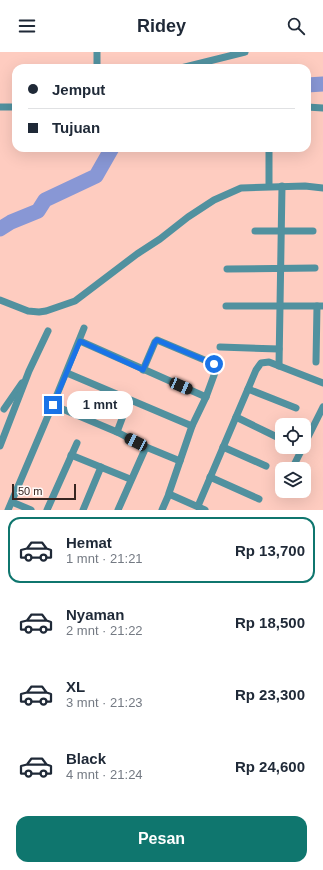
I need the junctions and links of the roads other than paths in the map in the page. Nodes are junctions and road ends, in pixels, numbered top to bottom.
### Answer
1 (97, 52) edge
2 (245, 52) edge
3 (97, 64) edge
4 (197, 64) edge
5 (0, 107) edge
6 (12, 107) edge
7 (311, 107) edge
8 (323, 108) edge
9 (269, 152) edge
10 (268, 186) junction
11 (282, 186) junction
12 (323, 188) edge
13 (255, 231) dead end
14 (280, 231) junction
15 (313, 231) dead end
16 (280, 268) junction
17 (315, 268) dead end
18 (227, 269) dead end
19 (0, 300) edge
20 (226, 306) dead end
21 (280, 306) junction
22 (320, 306) edge
23 (84, 328) dead end
24 (48, 331) dead end
25 (80, 341) junction
26 (220, 347) dead end
27 (279, 349) junction
28 (316, 362) dead end
29 (279, 366) junction
30 (143, 370) junction
31 (29, 371) junction
32 (67, 373) junction
33 (323, 383) edge
34 (248, 389) junction
35 (206, 396) junction
36 (129, 400) junction
37 (53, 405) junction
38 (323, 407) edge
39 (2, 408) edge
40 (296, 408) dead end
41 (13, 414) junction
42 (236, 417) junction
43 (192, 426) junction
44 (311, 430) edge
45 (117, 432) junction
46 (275, 436) edge
47 (77, 443) dead end
48 (0, 446) edge
49 (146, 447) junction
50 (223, 447) junction
51 (71, 455) junction
52 (180, 461) junction
53 (266, 466) dead end
54 (101, 467) junction
55 (210, 477) junction
56 (130, 479) junction
57 (168, 494) junction
58 (259, 499) dead end
59 (12, 502) junction
60 (198, 506) junction
61 (8, 510) edge
62 (31, 510) edge
63 (47, 510) edge
64 (83, 510) edge
65 (118, 510) edge
66 (162, 510) edge
67 (205, 510) edge

1 - 3 street
2 - 4 street
5 - 6 street
7 - 8 street
9 - 10 street
10 - 11 street
10 - 19 street
11 - 12 street
11 - 14 street
13 - 14 street
14 - 15 street
14 - 16 street
16 - 17 street
16 - 18 street
16 - 21 street
20 - 21 street
21 - 22 street
21 - 27 street
22 - 28 street
23 - 25 street
24 - 31 street
25 - 30 street
25 - 32 street
26 - 27 street
27 - 29 street
29 - 33 street
29 - 34 street
30 - 35 street
30 - 35 street
31 - 39 street
31 - 41 street
32 - 36 street
32 - 37 street
34 - 40 street
34 - 42 street
35 - 43 street
36 - 43 street
36 - 45 street
37 - 45 street
37 - 59 street
38 - 44 street
39 - 41 street
41 - 48 street
42 - 46 street
42 - 50 street
43 - 52 street
45 - 49 street
47 - 51 street
49 - 52 street
49 - 56 street
50 - 53 street
50 - 55 street
51 - 54 street
51 - 63 street
52 - 57 street
54 - 56 street
54 - 64 street
55 - 58 street
55 - 60 street
56 - 65 street
57 - 60 street
57 - 66 street
59 - 61 street
59 - 62 street
60 - 67 street

